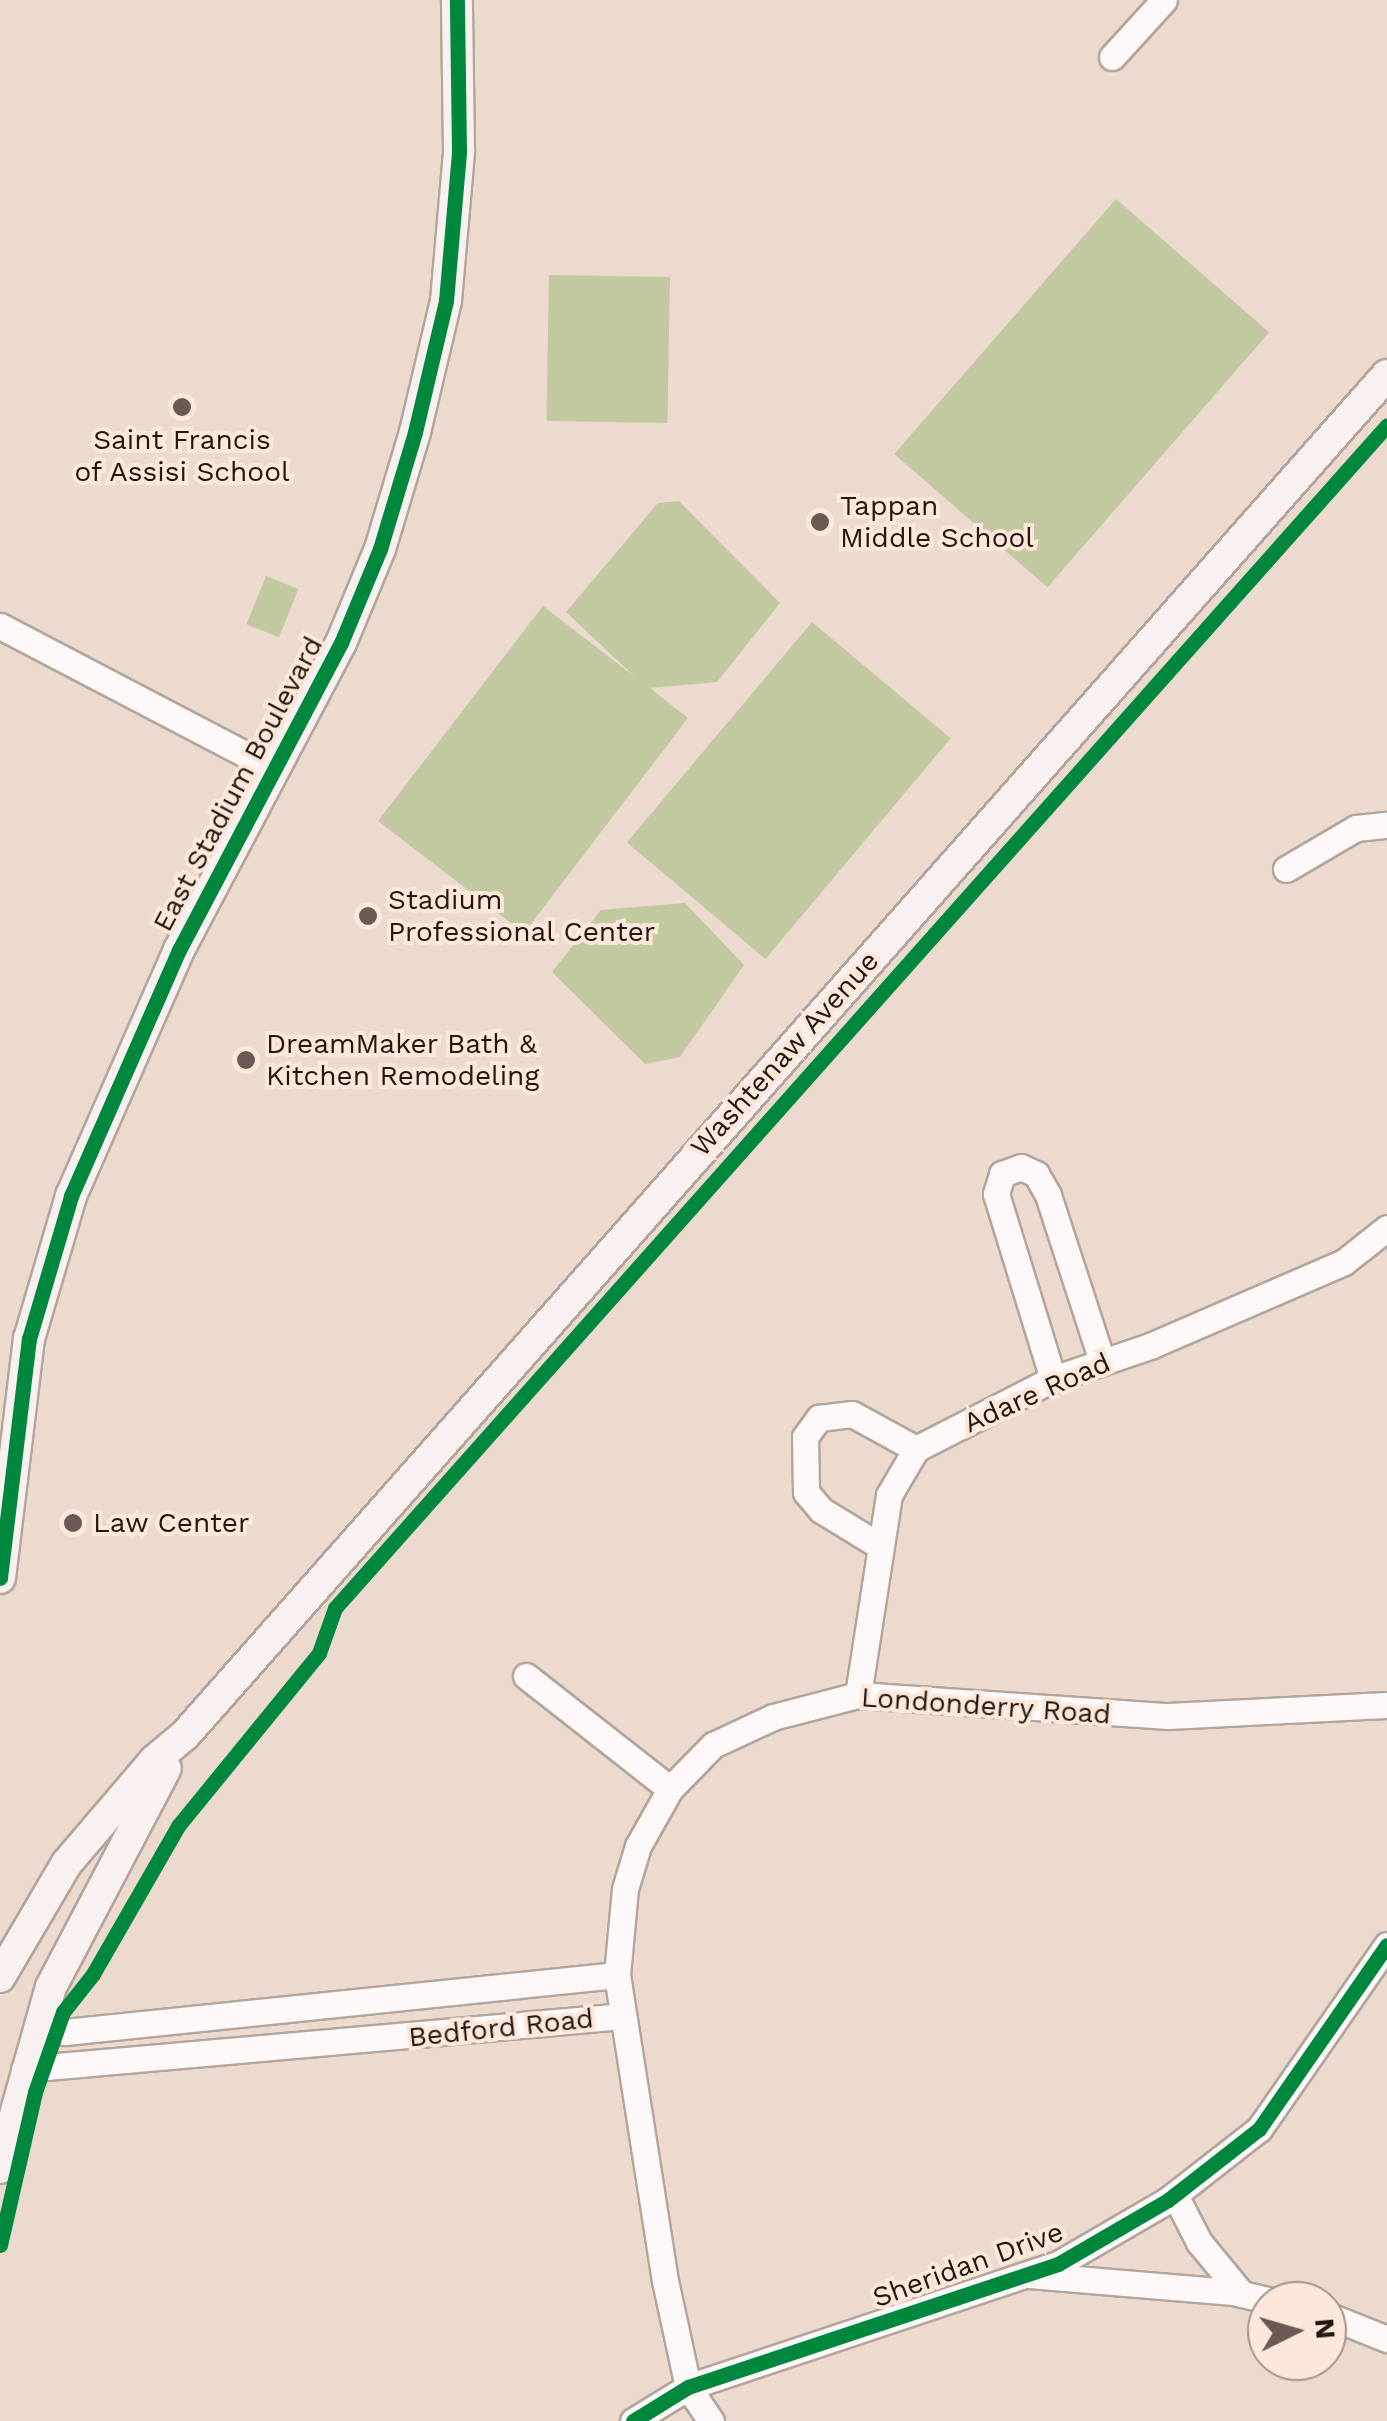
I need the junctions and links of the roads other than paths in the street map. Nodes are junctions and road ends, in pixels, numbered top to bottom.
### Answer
1 (456, 0) edge
2 (1164, 0) edge
3 (1112, 57) dead end
4 (1387, 375) edge
5 (0, 626) edge
6 (272, 768) junction
7 (1387, 825) edge
8 (1286, 870) dead end
9 (1387, 1228) edge
10 (1102, 1361) junction
11 (1053, 1379) junction
12 (916, 1448) junction
13 (880, 1546) junction
14 (0, 1578) edge
15 (526, 1676) dead end
16 (858, 1695) junction
17 (1387, 1706) edge
18 (185, 1735) junction
19 (670, 1789) junction
20 (1387, 1946) edge
21 (618, 1975) junction
22 (0, 1977) edge
23 (265, 2012) junction
24 (622, 2016) junction
25 (38, 2024) junction
26 (269, 2051) junction
27 (24, 2069) junction
28 (0, 2168) edge
29 (1176, 2195) junction
30 (1026, 2275) junction
31 (1241, 2294) junction
32 (1247, 2295) edge
33 (1347, 2322) edge
34 (1387, 2339) edge
35 (688, 2387) junction
36 (633, 2421) edge
37 (711, 2421) edge

1 - 6 main road, East Stadium Boulevard
2 - 3 street
4 - 18 main road, Washtenaw Avenue
5 - 6 street
6 - 14 main road, East Stadium Boulevard
7 - 8 street
9 - 10 street, Adare Road
10 - 11 street, Adare Road
10 - 11 street
11 - 12 street, Adare Road
12 - 13 street
12 - 13 street
13 - 16 street
15 - 19 street
16 - 17 street, Londonderry Road
16 - 19 street, Londonderry Road
18 - 22 main road, Washtenaw Avenue
18 - 25 main road, Washtenaw Avenue
19 - 21 street, Londonderry Road
20 - 29 street, Sheridan Drive
21 - 23 street, Bedford Road
21 - 24 street, Londonderry Road
23 - 25 street, Bedford Road
23 - 26 street
24 - 26 street, Bedford Road
24 - 35 street, Bedford Road
25 - 27 main road, Washtenaw Avenue
26 - 27 street, Bedford Road
27 - 28 main road, Washtenaw Avenue
29 - 30 street, Sheridan Drive
29 - 31 street
30 - 31 street
30 - 35 street, Sheridan Drive
31 - 32 street
33 - 34 street
35 - 36 street, Sheridan Drive
35 - 37 street, Bedford Road

